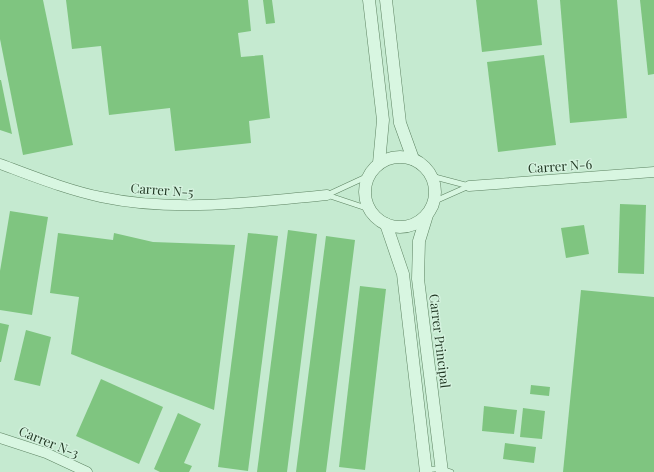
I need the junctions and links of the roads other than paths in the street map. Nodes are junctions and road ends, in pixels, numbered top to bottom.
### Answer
1 (369, 0) edge
2 (386, 0) edge
3 (413, 159) junction
4 (379, 163) junction
5 (0, 164) edge
6 (654, 172) edge
7 (368, 176) junction
8 (431, 176) junction
9 (468, 186) junction
10 (327, 195) junction
11 (433, 202) junction
12 (369, 210) junction
13 (427, 214) junction
14 (386, 224) junction
15 (0, 438) edge
16 (445, 471) edge
17 (87, 472) edge
18 (424, 472) edge

1 - 4 street
2 - 3 street
3 - 4 street
3 - 8 street
4 - 7 street
5 - 10 street, Carrer N-5
6 - 9 street, Carrer N-6
7 - 10 lane
7 - 12 street
8 - 9 lane
8 - 11 street
9 - 11 lane
10 - 12 lane
11 - 13 street
12 - 14 street
13 - 14 street
13 - 16 street, Carrer Principal
14 - 18 street
15 - 17 street, Carrer N-3
16 - 18 lane

